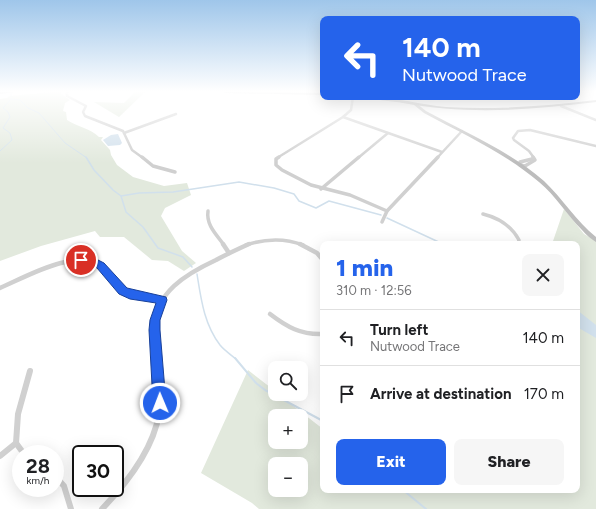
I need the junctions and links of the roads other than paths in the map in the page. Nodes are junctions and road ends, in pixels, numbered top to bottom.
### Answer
1 (85, 116) edge
2 (171, 116) edge
3 (433, 116) edge
4 (343, 117) joint
5 (462, 131) junction
6 (124, 133) junction
7 (388, 133) junction
8 (596, 146) edge
9 (442, 152) junction
10 (532, 160) junction
11 (520, 165) junction
12 (175, 172) dead end
13 (321, 189) junction
14 (208, 210) dead end
15 (387, 212) junction
16 (483, 214) dead end
17 (382, 222) dead end
18 (596, 240) edge
19 (519, 241) edge
20 (229, 253) junction
21 (320, 256) edge
22 (0, 288) edge
23 (162, 300) junction
24 (270, 314) dead end
25 (320, 334) edge
26 (30, 371) dead end
27 (16, 443) joint
28 (0, 456) edge
29 (64, 486) edge
30 (71, 509) edge
31 (102, 509) edge

1 - 6 street
2 - 6 street
3 - 5 street
4 - 7 street
4 - 13 street
5 - 9 street
5 - 11 street
6 - 12 street
7 - 9 street
7 - 13 street
8 - 10 street
9 - 15 street
10 - 11 street
10 - 11 street
11 - 18 street
13 - 15 street
14 - 20 street
15 - 17 street
16 - 19 street
20 - 21 street
20 - 23 street
22 - 23 street
23 - 31 street
24 - 25 street
26 - 27 street
27 - 28 street
29 - 30 street

